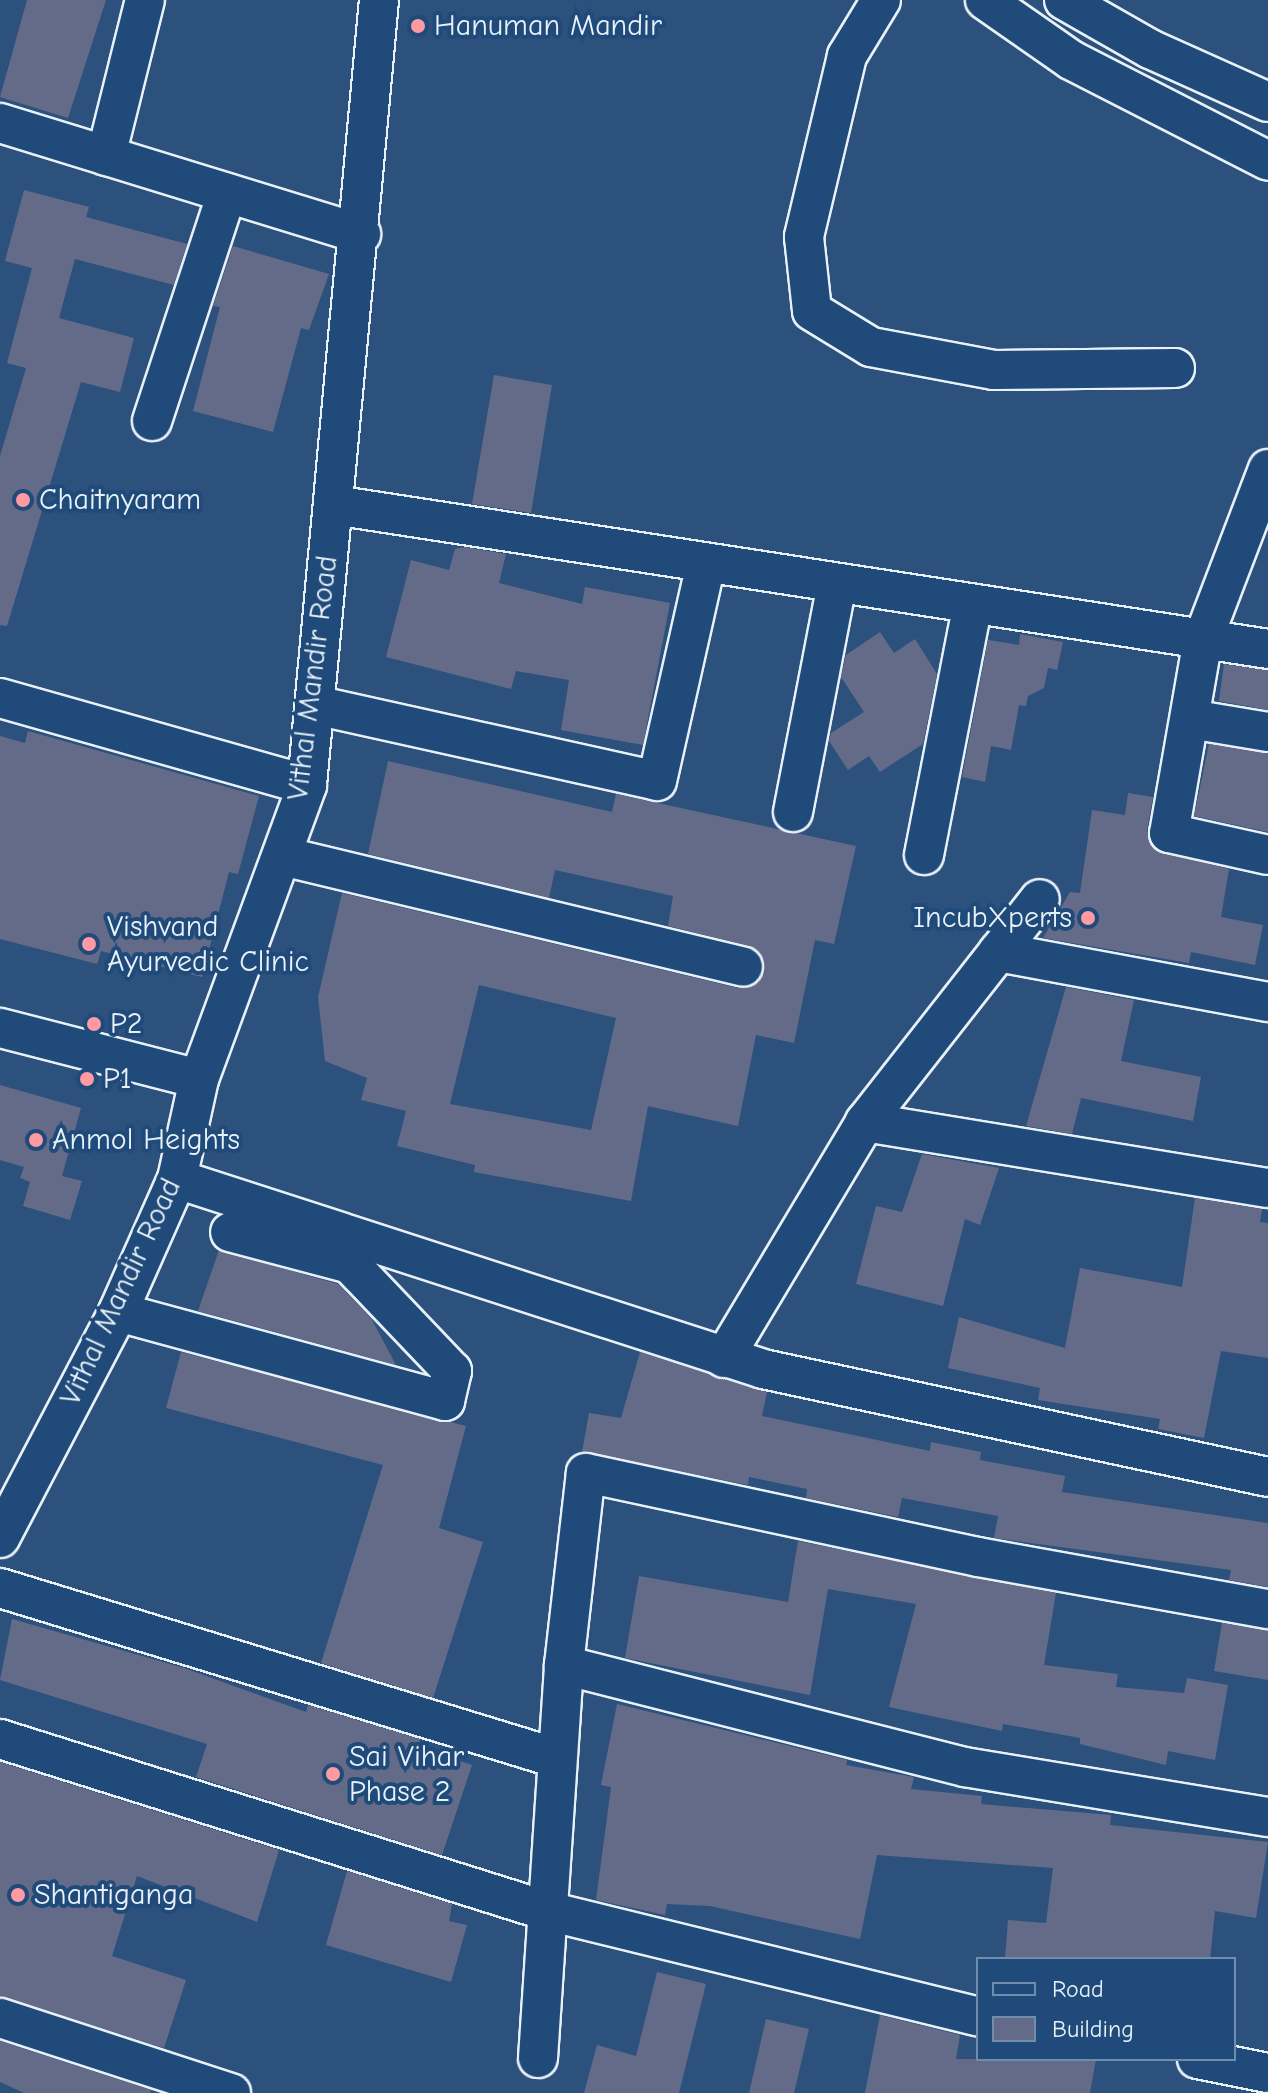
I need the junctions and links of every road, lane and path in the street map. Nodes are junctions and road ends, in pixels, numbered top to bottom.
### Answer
1 (145, 0) edge
2 (379, 0) edge
3 (881, 0) edge
4 (985, 0) edge
5 (1064, 0) edge
6 (1268, 102) edge
7 (0, 123) edge
8 (106, 156) junction
9 (1268, 161) edge
10 (227, 193) junction
11 (361, 234) junction
12 (1175, 368) dead end
13 (152, 421) dead end
14 (1268, 469) edge
15 (334, 505) junction
16 (706, 563) junction
17 (837, 583) junction
18 (973, 604) junction
19 (1203, 639) junction
20 (1268, 649) edge
21 (0, 698) edge
22 (315, 705) junction
23 (1190, 719) junction
24 (1268, 732) edge
25 (307, 785) junction
26 (793, 812) dead end
27 (924, 855) dead end
28 (1268, 855) edge
29 (282, 856) junction
30 (1040, 899) dead end
31 (998, 952) junction
32 (743, 967) dead end
33 (1268, 1002) edge
34 (0, 1028) edge
35 (199, 1079) junction
36 (865, 1122) junction
37 (177, 1179) junction
38 (1268, 1188) edge
39 (230, 1232) dead end
40 (118, 1312) junction
41 (724, 1358) junction
42 (1268, 1477) edge
43 (9, 1500) edge
44 (0, 1538) edge
45 (0, 1588) edge
46 (1268, 1609) edge
47 (564, 1665) junction
48 (0, 1739) edge
49 (556, 1758) junction
50 (1268, 1817) edge
51 (544, 1910) junction
52 (976, 2017) edge
53 (0, 2018) edge
54 (538, 2058) dead end
55 (1207, 2061) edge
56 (1268, 2073) edge
57 (231, 2093) edge

1 - 8 street
2 - 11 street, Vithal Mandir Road
3 - 12 street
4 - 9 street
5 - 6 street
7 - 8 street
8 - 10 street
10 - 11 street
10 - 13 street
11 - 15 street, Vithal Mandir Road
14 - 19 street
15 - 16 street
15 - 22 street, Vithal Mandir Road
16 - 17 street
16 - 22 street
17 - 18 street
17 - 26 street
18 - 19 street
18 - 27 street
19 - 20 street
19 - 23 street
21 - 25 street
22 - 25 street, Vithal Mandir Road
23 - 24 street
23 - 28 street
25 - 29 street, Vithal Mandir Road
29 - 32 street
29 - 35 street, Vithal Mandir Road
30 - 31 street
31 - 33 street
31 - 36 street
34 - 35 street
35 - 37 street, Vithal Mandir Road
36 - 38 street
36 - 41 street
37 - 40 street, Vithal Mandir Road
37 - 41 street
39 - 40 street
40 - 43 street, Vithal Mandir Road
41 - 42 street
43 - 44 street, Vithal Mandir Road
45 - 49 street
46 - 47 street
47 - 49 street
47 - 50 street
48 - 51 street
49 - 51 street
51 - 52 street
51 - 54 street
53 - 57 street
55 - 56 street

